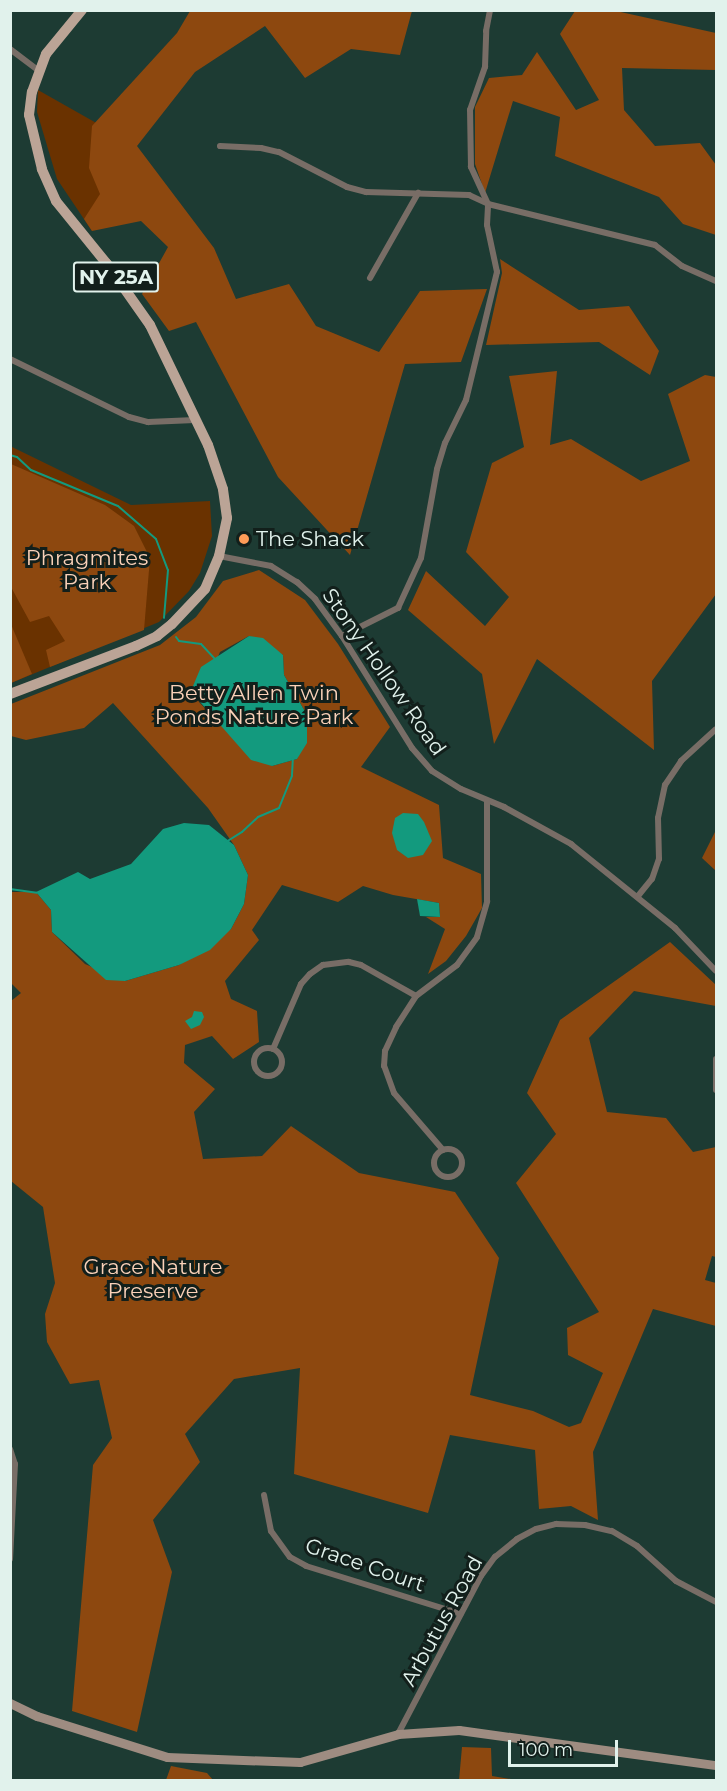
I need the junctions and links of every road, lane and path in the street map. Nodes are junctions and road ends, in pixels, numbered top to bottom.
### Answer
1 (82, 10) edge
2 (490, 10) edge
3 (10, 49) edge
4 (38, 70) junction
5 (220, 146) dead end
6 (418, 193) junction
7 (488, 204) junction
8 (370, 278) dead end
9 (717, 281) edge
10 (10, 359) edge
11 (195, 420) junction
12 (219, 556) junction
13 (342, 636) junction
14 (10, 694) edge
15 (717, 729) edge
16 (487, 801) junction
17 (638, 897) junction
18 (717, 971) edge
19 (416, 996) junction
20 (273, 1049) junction
21 (717, 1059) edge
22 (717, 1090) edge
23 (442, 1150) junction
24 (10, 1449) edge
25 (264, 1495) dead end
26 (10, 1559) edge
27 (717, 1602) edge
28 (461, 1614) junction
29 (10, 1702) edge
30 (398, 1734) junction
31 (717, 1765) edge

1 - 4 main road, NY 25A
2 - 7 street
3 - 4 street
4 - 11 main road, NY 25A
5 - 6 street
6 - 7 street
6 - 8 street
7 - 9 street
7 - 13 street
10 - 11 street
11 - 12 main road, NY 25A
12 - 13 street, Stony Hollow Road
12 - 14 main road, NY 25A
13 - 16 street, Stony Hollow Road
15 - 17 street
16 - 17 street, Stony Hollow Road
16 - 19 street
17 - 18 street, Stony Hollow Road
19 - 20 street
19 - 23 street
20 - 20 street
21 - 22 street
23 - 23 street
24 - 26 street
25 - 28 street, Grace Court
27 - 28 street, Arbutus Road
28 - 30 street, Arbutus Road
29 - 30 main road
30 - 31 main road

